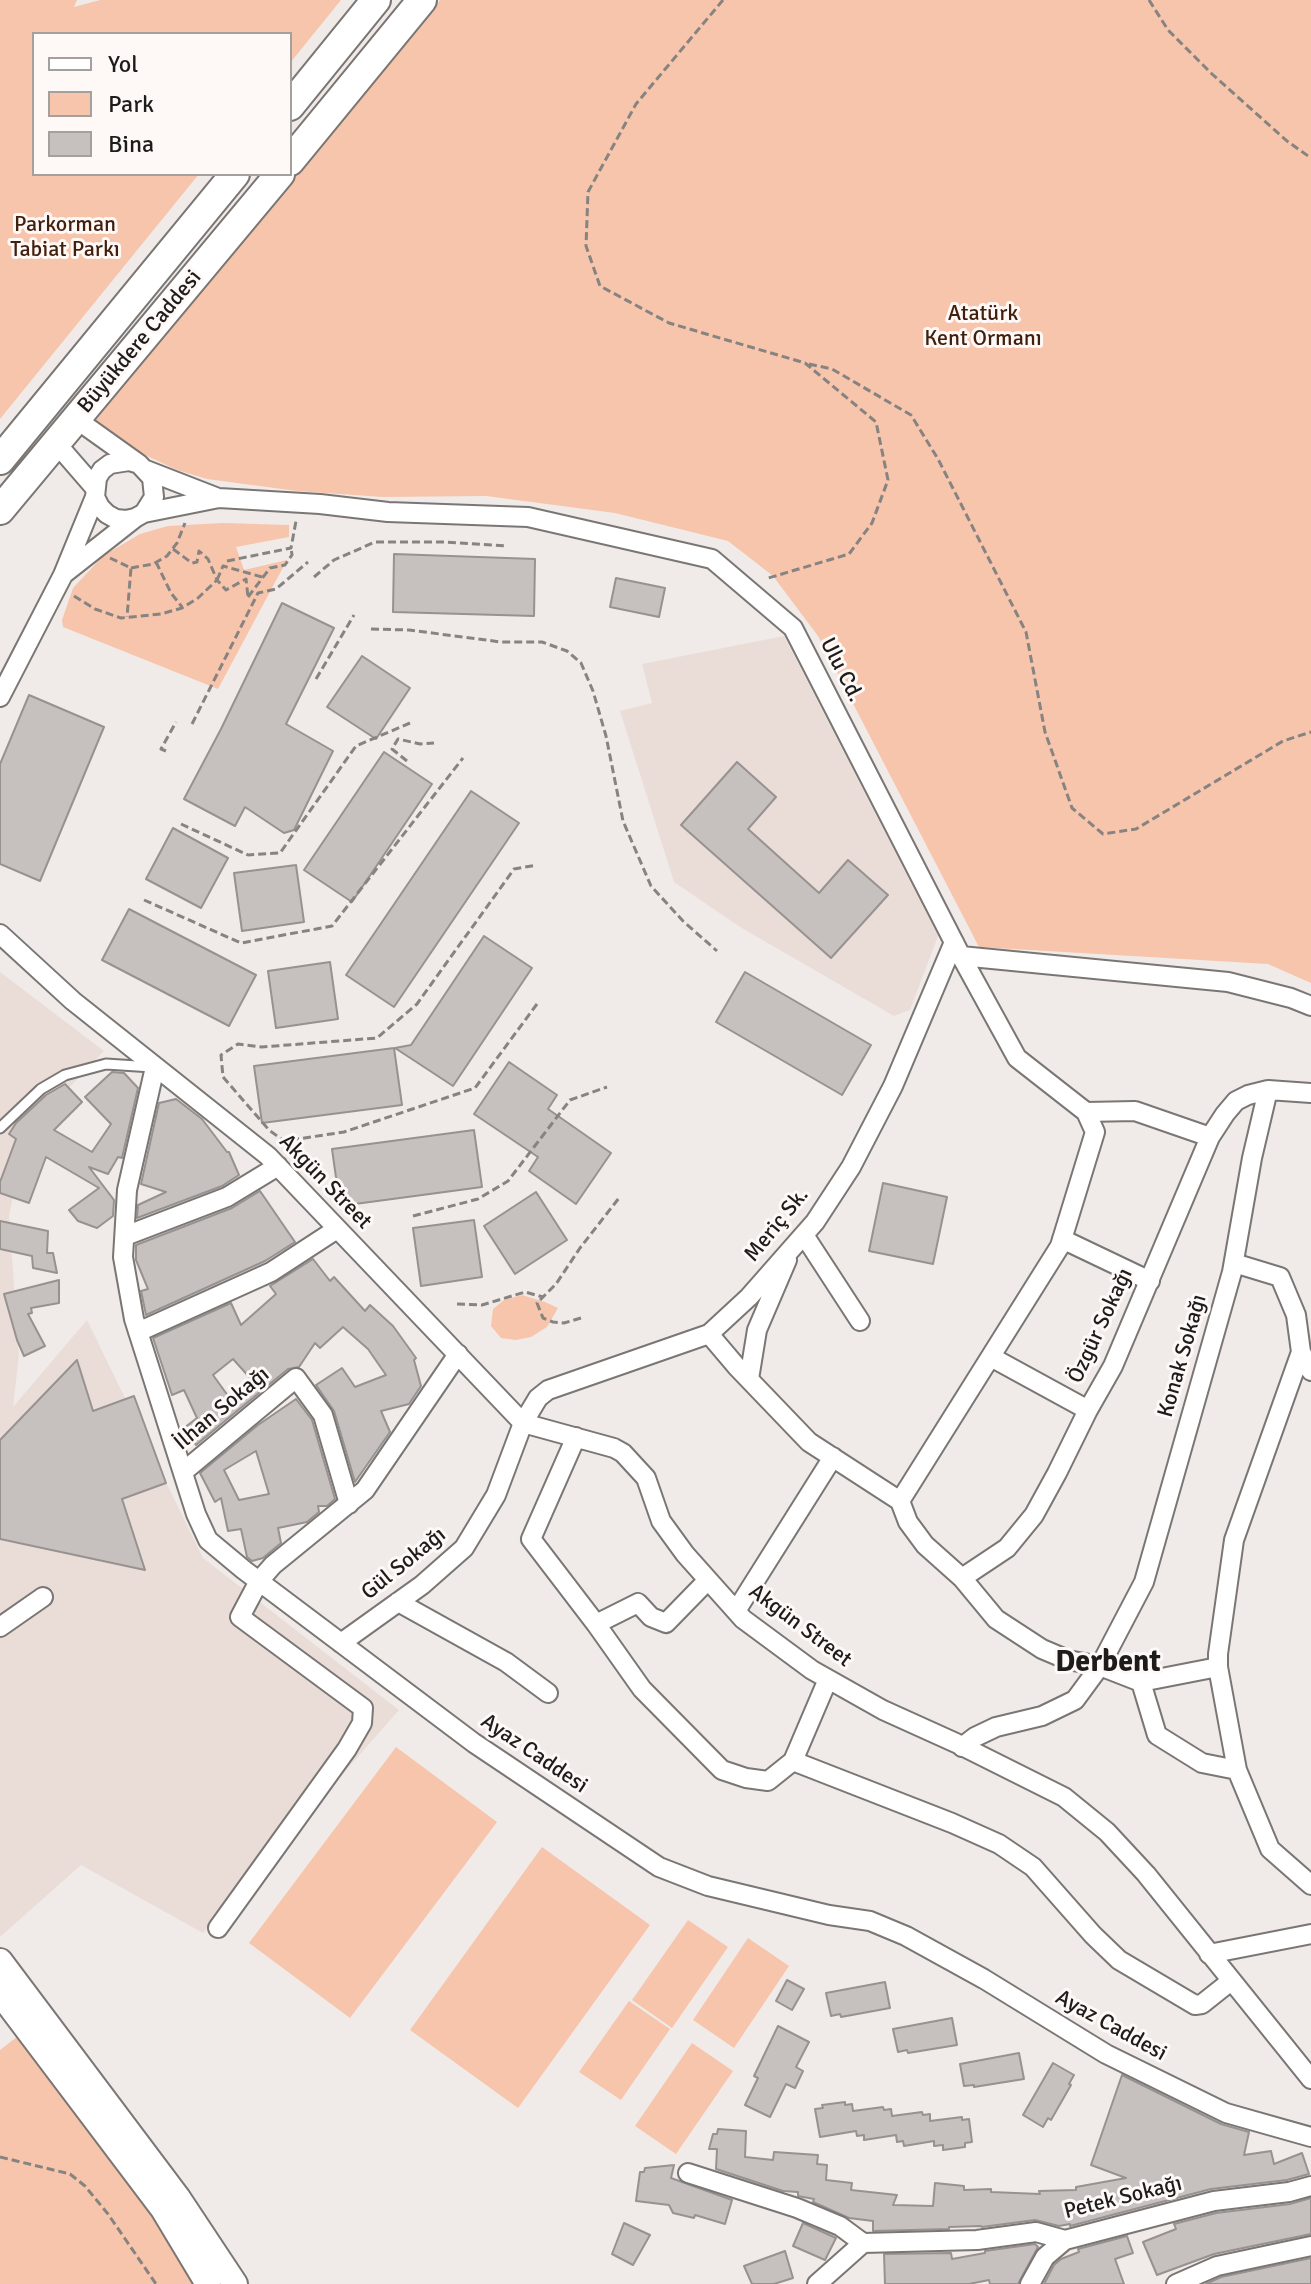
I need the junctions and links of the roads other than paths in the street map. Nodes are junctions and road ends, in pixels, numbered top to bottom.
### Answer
1 (376, 0) edge
2 (422, 0) edge
3 (292, 104) edge
4 (292, 159) edge
5 (233, 176) edge
6 (278, 176) edge
7 (42, 409) junction
8 (85, 417) junction
9 (47, 454) junction
10 (0, 460) edge
11 (74, 466) junction
12 (142, 467) junction
13 (95, 493) junction
14 (219, 498) junction
15 (0, 510) edge
16 (140, 515) junction
17 (60, 580) junction
18 (0, 697) edge
19 (0, 934) edge
20 (957, 949) junction
21 (1311, 1006) edge
22 (155, 1067) junction
23 (1268, 1090) junction
24 (1311, 1093) edge
25 (1086, 1112) junction
26 (0, 1128) edge
27 (1210, 1137) junction
28 (278, 1166) junction
29 (337, 1229) junction
30 (125, 1236) junction
31 (1062, 1239) junction
32 (798, 1241) junction
33 (1234, 1263) junction
34 (1150, 1281) junction
35 (860, 1321) dead end
36 (138, 1332) junction
37 (709, 1334) junction
38 (1301, 1352) junction
39 (458, 1354) junction
40 (991, 1357) junction
41 (1311, 1371) edge
42 (749, 1379) junction
43 (1088, 1410) junction
44 (523, 1423) junction
45 (576, 1437) junction
46 (833, 1457) junction
47 (183, 1472) junction
48 (900, 1501) junction
49 (349, 1504) junction
50 (962, 1578) junction
51 (708, 1580) junction
52 (259, 1581) junction
53 (43, 1597) dead end
54 (398, 1602) junction
55 (736, 1611) junction
56 (596, 1624) junction
57 (0, 1627) edge
58 (341, 1643) junction
59 (1100, 1666) junction
60 (1218, 1667) junction
61 (828, 1679) junction
62 (1141, 1682) junction
63 (548, 1693) dead end
64 (962, 1747) junction
65 (793, 1761) junction
66 (1237, 1770) junction
67 (1311, 1885) edge
68 (218, 1928) dead end
69 (1311, 1934) edge
70 (1209, 1954) junction
71 (0, 1961) edge
72 (1231, 1981) junction
73 (0, 1993) edge
74 (1311, 2079) edge
75 (1311, 2137) edge
76 (132, 2152) junction
77 (688, 2173) dead end
78 (1311, 2186) edge
79 (1065, 2240) junction
80 (863, 2243) junction
81 (1311, 2246) edge
82 (208, 2284) edge
83 (235, 2284) edge
84 (817, 2284) edge
85 (1030, 2284) edge
86 (1176, 2284) edge

1 - 3 main road
2 - 4 main road
5 - 7 main road, Büyükdere Caddesi
6 - 8 main road, Büyükdere Caddesi
7 - 8 main road
7 - 9 main road
7 - 10 main road, Büyükdere Caddesi
8 - 9 main road, Büyükdere Caddesi
8 - 12 street, Ulu Cd.
9 - 11 street
9 - 11 street
9 - 15 main road, Büyükdere Caddesi
11 - 13 street
12 - 13 street
12 - 14 street, Ulu Cd.
12 - 16 street
13 - 16 street
13 - 17 street
14 - 16 street, Ulu Cd.
14 - 20 street, Ulu Cd.
16 - 17 street
17 - 18 street
19 - 22 street, Akgün Street
20 - 21 street
20 - 25 street, Ulu Cd.
20 - 32 street, Meriç Sk.
22 - 26 lane
22 - 28 street, Akgün Street
22 - 30 street, Ayaz Caddesi
23 - 24 street
23 - 27 street, Özgür Sokağı
23 - 33 street, Konak Sokağı
25 - 27 street
25 - 31 street
27 - 34 street, Özgür Sokağı
28 - 29 street, Akgün Street
28 - 30 street
29 - 36 street
29 - 39 street, Akgün Street
30 - 36 street, Ayaz Caddesi
31 - 34 street
31 - 40 street
32 - 35 street
32 - 37 street, Meriç Sk.
32 - 42 street
33 - 38 street
33 - 59 street, Konak Sokağı
34 - 43 street, Özgür Sokağı
36 - 47 street, Ayaz Caddesi
37 - 42 street
37 - 44 street, Meriç Sk.
38 - 41 street
38 - 60 street
39 - 44 street, Akgün Street
39 - 49 street
40 - 43 street
40 - 48 street
42 - 46 street
43 - 50 street, Özgür Sokağı
44 - 45 street, Akgün Street
44 - 54 street, Gül Sokağı
45 - 51 street, Akgün Street
45 - 56 street
46 - 48 street
46 - 55 street
47 - 49 street, İlhan Sokağı
47 - 52 street, Ayaz Caddesi
48 - 50 street
49 - 52 street
50 - 59 street
51 - 55 street, Akgün Street
51 - 56 street
52 - 58 street, Ayaz Caddesi
52 - 68 street
53 - 57 street
54 - 58 street, Gül Sokağı
54 - 63 street
55 - 61 street, Akgün Street
56 - 65 street
58 - 75 street, Ayaz Caddesi
59 - 62 street
59 - 64 street, Konak Sokağı
60 - 62 street
60 - 66 street
61 - 64 street, Akgün Street
61 - 65 street
62 - 66 street
64 - 70 street, Akgün Street
65 - 72 street
66 - 67 street
69 - 70 street
70 - 72 street, Akgün Street
71 - 76 main road
72 - 74 street, Akgün Street
73 - 76 main road
76 - 82 main road
76 - 83 main road
77 - 80 street
78 - 79 street, Petek Sokağı
79 - 80 street, Petek Sokağı
79 - 85 street
80 - 84 street
81 - 86 street

